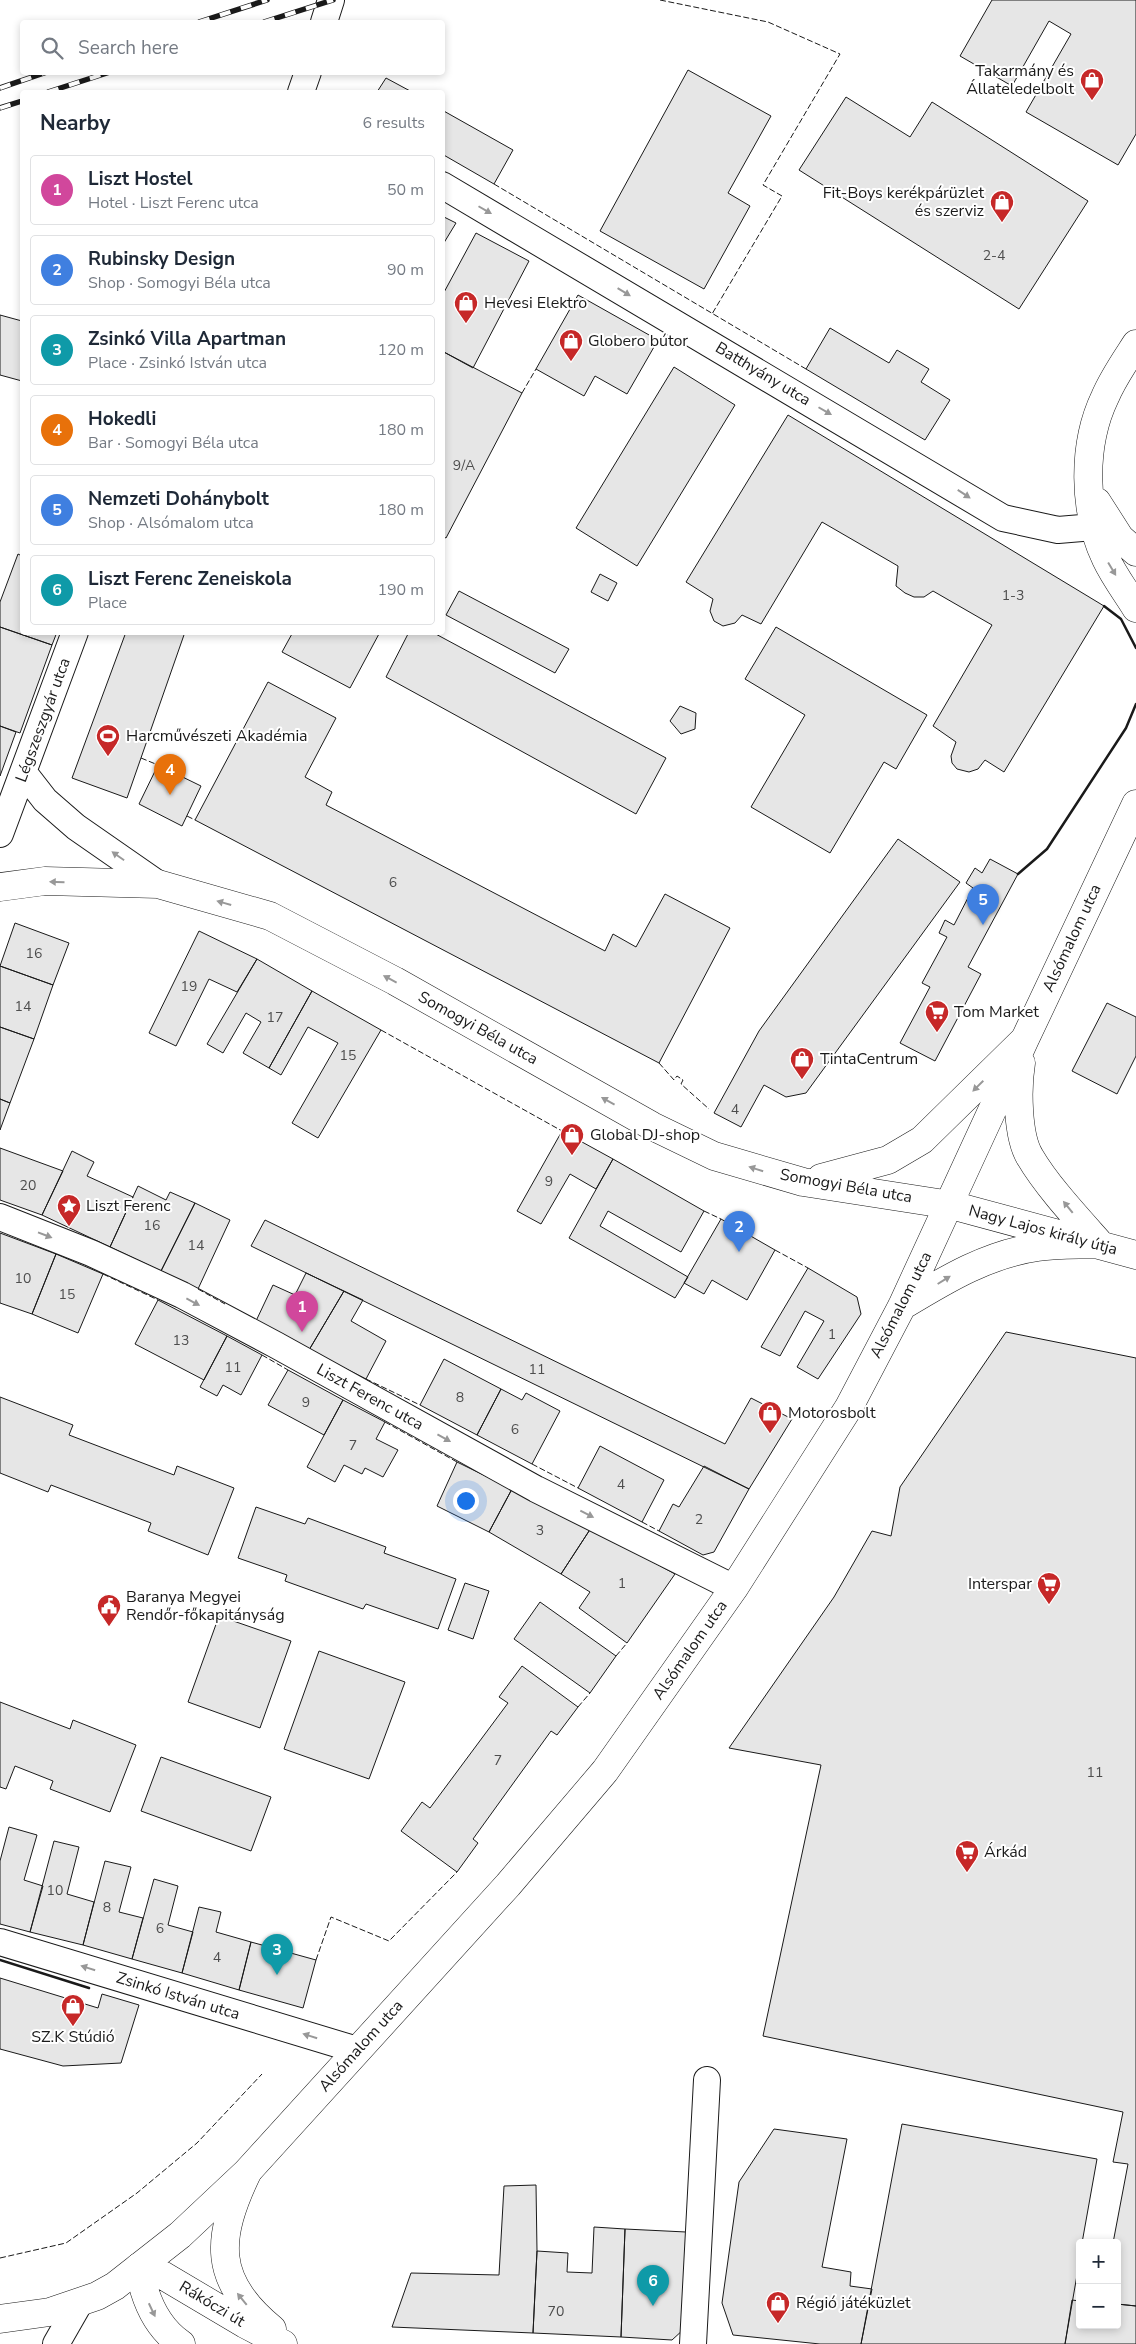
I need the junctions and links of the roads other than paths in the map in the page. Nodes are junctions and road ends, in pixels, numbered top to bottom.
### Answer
1 (331, 0) edge
2 (325, 20) edge
3 (307, 75) edge
4 (302, 90) edge
5 (445, 187) edge
6 (1136, 344) edge
7 (1089, 488) junction
8 (1094, 527) junction
9 (1136, 552) edge
10 (1136, 608) edge
11 (74, 635) edge
12 (24, 773) junction
13 (1136, 804) edge
14 (0, 834) edge
15 (158, 884) junction
16 (0, 887) edge
17 (1025, 1039) junction
18 (803, 1182) junction
19 (951, 1204) junction
20 (0, 1217) edge
21 (1100, 1244) junction
22 (1136, 1256) edge
23 (902, 1306) junction
24 (734, 1588) junction
25 (0, 1942) edge
26 (357, 2050) junction
27 (708, 2080) dead end
28 (247, 2172) junction
29 (140, 2267) junction
30 (80, 2302) junction
31 (0, 2319) edge
32 (56, 2344) edge
33 (181, 2344) edge
34 (283, 2344) edge
35 (291, 2344) edge
36 (693, 2344) edge

1 - 2 street
3 - 4 street
5 -> 8 street, Batthyány utca
6 - 7 main road
7 - 8 main road
7 - 9 main road
8 -> 10 main road
11 - 12 street, Légszeszgyár utca
12 - 14 street, Légszeszgyár utca
15 -> 12 street
13 - 17 main road, Alsómalom utca
15 -> 16 main road, Somogyi Béla utca
18 -> 15 main road, Somogyi Béla utca
17 -> 18 main road
17 - 19 main road, Alsómalom utca
21 -> 17 main road
18 - 19 main road, Somogyi Béla utca
19 - 21 main road, Nagy Lajos király útja
19 - 23 main road, Alsómalom utca
20 -> 24 street, Liszt Ferenc utca
21 - 22 main road, Nagy Lajos király útja
23 -> 21 main road
23 - 24 main road, Alsómalom utca
24 - 26 main road, Alsómalom utca
26 -> 25 street, Zsinkó István utca
26 - 28 main road, Alsómalom utca
27 - 36 street
28 - 29 main road, Alsómalom utca
35 -> 28 main road
29 - 30 main road
29 -> 33 main road
29 - 34 main road, Rákóczi út
30 - 31 main road
30 - 32 street

